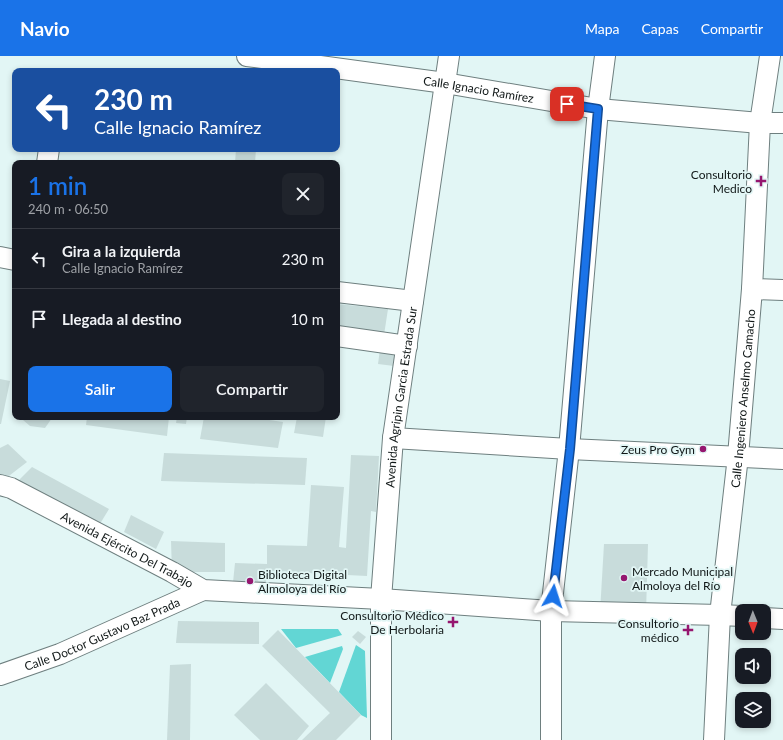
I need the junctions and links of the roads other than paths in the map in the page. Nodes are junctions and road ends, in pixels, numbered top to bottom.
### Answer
1 (247, 56) edge
2 (449, 56) edge
3 (605, 56) edge
4 (770, 56) edge
5 (281, 58) edge
6 (446, 83) junction
7 (598, 109) junction
8 (760, 123) junction
9 (783, 123) edge
10 (0, 257) edge
11 (12, 259) edge
12 (752, 289) junction
13 (783, 290) edge
14 (340, 292) edge
15 (414, 301) junction
16 (340, 336) edge
17 (407, 346) junction
18 (393, 438) junction
19 (570, 449) junction
20 (738, 456) junction
21 (783, 459) edge
22 (0, 486) edge
23 (203, 590) junction
24 (381, 599) junction
25 (551, 611) junction
26 (720, 615) junction
27 (735, 616) edge
28 (771, 618) edge
29 (783, 619) edge
30 (0, 675) edge
31 (381, 740) edge
32 (551, 740) edge
33 (714, 740) edge

1 - 5 street, Calle Ignacio Ramírez
2 - 6 street, Avenida Agripin Garcia Estrada Sur
3 - 7 street
4 - 8 street, Calle Ingeniero Anselmo Camacho
5 - 6 street, Calle Ignacio Ramírez
6 - 7 street, Calle Ignacio Ramírez
6 - 15 street, Avenida Agripin Garcia Estrada Sur
7 - 8 street, Calle Ignacio Ramírez
7 - 19 street
8 - 9 street, Calle Ignacio Ramírez
8 - 12 street, Calle Ingeniero Anselmo Camacho
10 - 11 street
12 - 13 street
12 - 20 street, Calle Ingeniero Anselmo Camacho
14 - 15 street
15 - 17 street, Avenida Agripin Garcia Estrada Sur
16 - 17 street
17 - 18 street, Avenida Agripin Garcia Estrada Sur
18 - 19 street
18 - 24 street, Avenida Agripin Garcia Estrada Sur
19 - 20 street
19 - 25 street
20 - 21 street
20 - 26 street, Calle Ingeniero Anselmo Camacho
22 - 23 street, Avenida Ejército Del Trabajo
23 - 24 street, Avenida Ejército Del Trabajo
23 - 30 street, Calle Doctor Gustavo Baz Prada
24 - 25 street, Avenida Ejército Del Trabajo
24 - 31 street, Avenida Agripin Garcia Estrada Sur
25 - 26 street, Avenida Ejército Del Trabajo
25 - 32 street
26 - 27 street, Avenida Ejército Del Trabajo
26 - 33 street, Calle Ingeniero Anselmo Camacho
28 - 29 street

